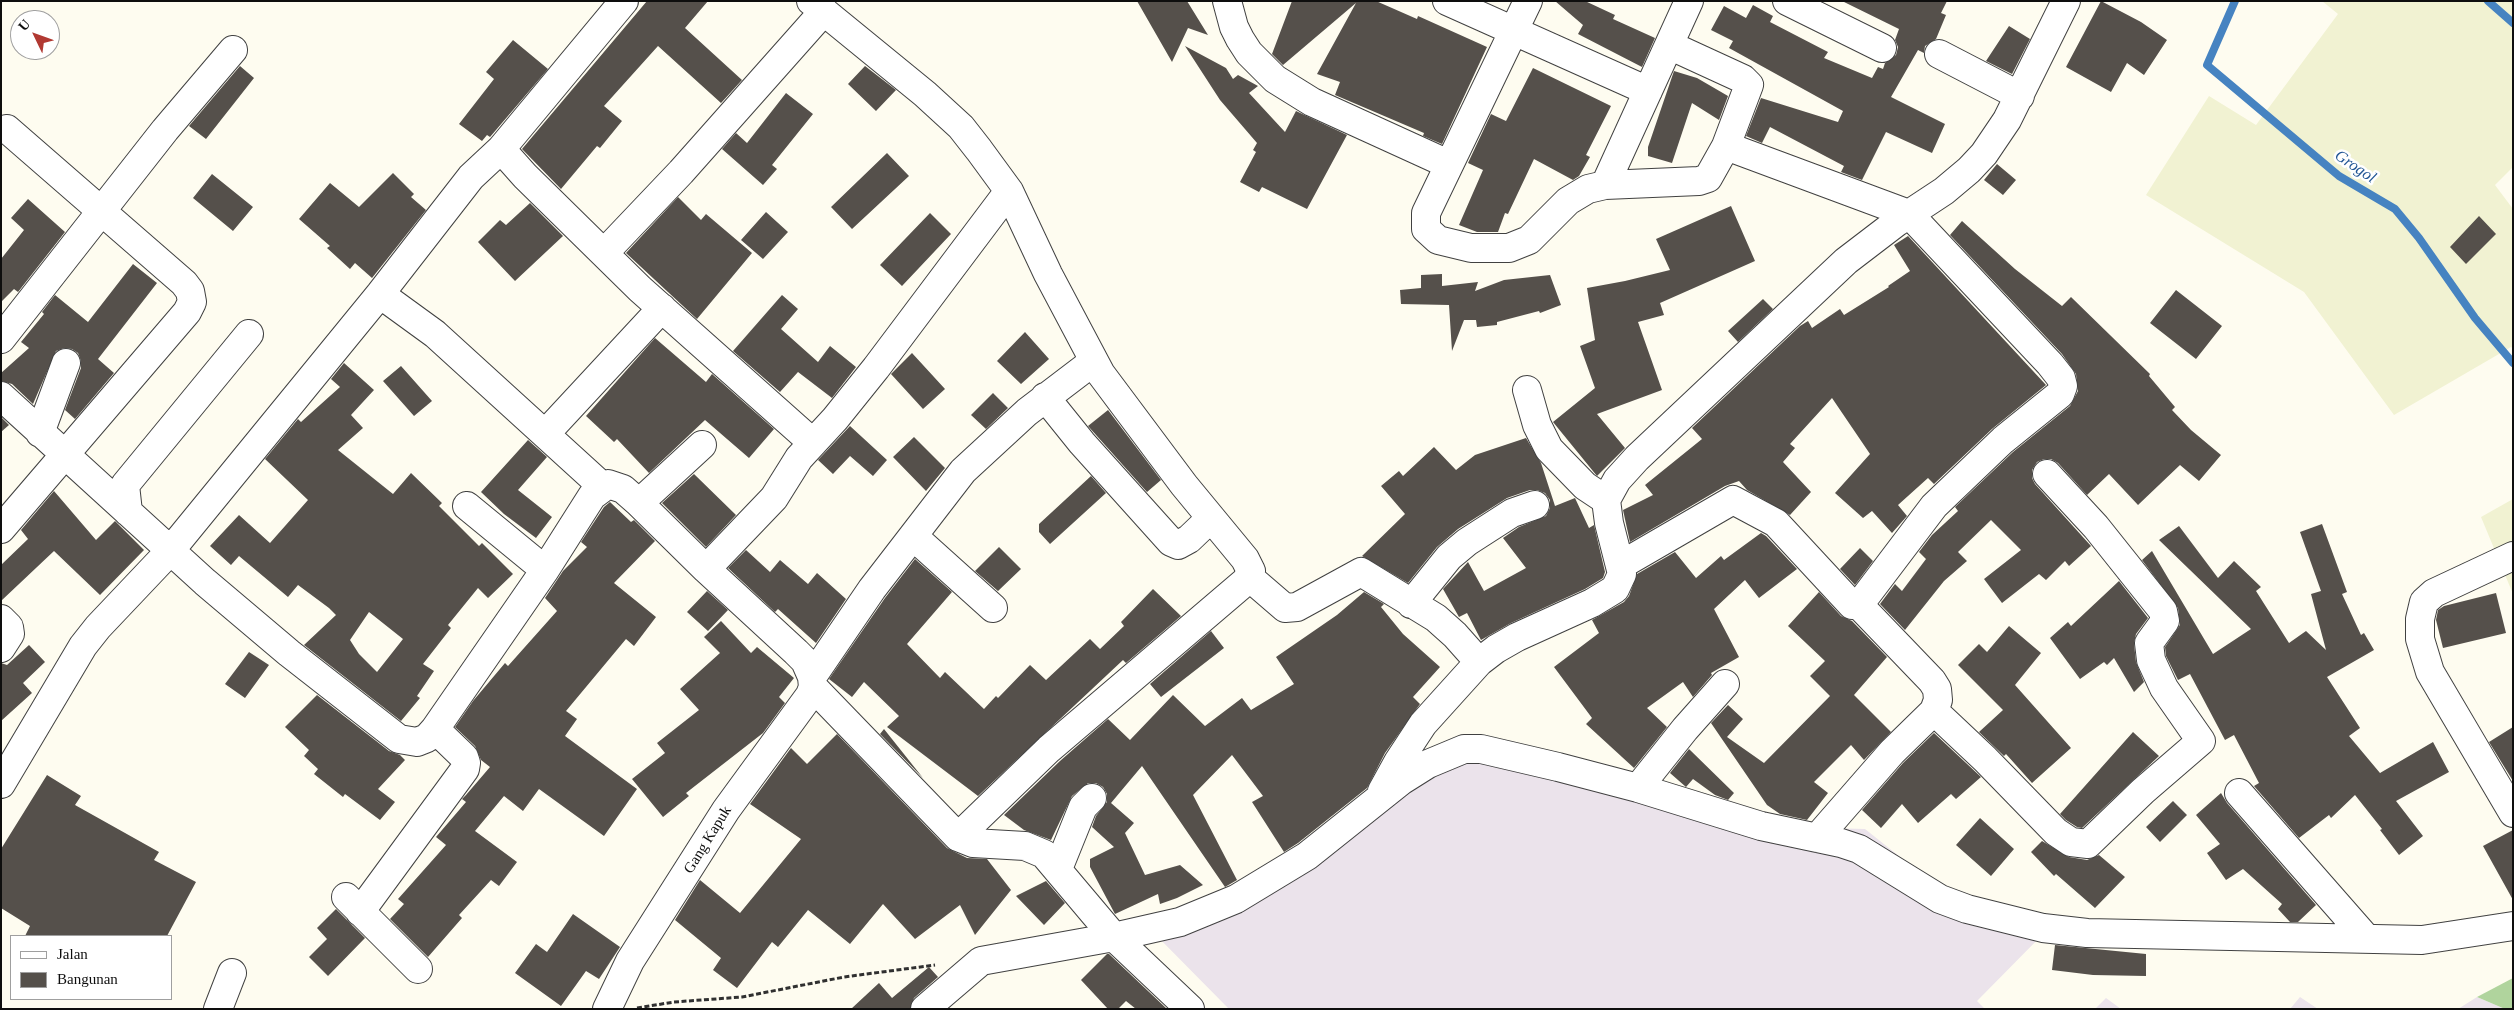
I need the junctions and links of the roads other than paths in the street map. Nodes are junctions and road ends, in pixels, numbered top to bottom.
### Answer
1 (624, 1) edge
2 (1228, 1) edge
3 (1447, 1) edge
4 (1528, 1) edge
5 (1689, 1) edge
6 (1788, 1) edge
7 (2066, 1) edge
8 (817, 6) edge
9 (1513, 32) junction
10 (1669, 45) junction
11 (1882, 48) dead end
12 (233, 50) dead end
13 (1939, 54) dead end
14 (1648, 91) junction
15 (2020, 96) junction
16 (7, 129) dead end
17 (1726, 146) junction
18 (501, 149) junction
19 (1448, 164) junction
20 (1606, 185) junction
21 (1009, 191) junction
22 (102, 211) junction
23 (1909, 214) junction
24 (604, 253) junction
25 (380, 294) junction
26 (662, 308) junction
27 (249, 334) dead end
28 (1, 338) edge
29 (1094, 361) junction
30 (66, 363) dead end
31 (1527, 390) dead end
32 (1, 396) edge
33 (1045, 397) junction
34 (40, 433) junction
35 (546, 433) junction
36 (813, 443) junction
37 (702, 445) dead end
38 (66, 457) junction
39 (2047, 474) dead end
40 (603, 486) junction
41 (1606, 500) junction
42 (639, 503) junction
43 (1535, 505) dead end
44 (467, 506) dead end
45 (128, 512) junction
46 (1211, 518) junction
47 (1, 529) edge
48 (913, 536) junction
49 (170, 551) junction
50 (2513, 556) edge
51 (1621, 565) junction
52 (706, 569) junction
53 (545, 570) junction
54 (1250, 577) junction
55 (1411, 604) junction
56 (1859, 606) junction
57 (993, 608) dead end
58 (1, 619) edge
59 (1, 648) edge
60 (1479, 662) junction
61 (813, 682) junction
62 (1726, 684) dead end
63 (1934, 711) junction
64 (435, 729) junction
65 (1, 784) edge
66 (1638, 788) junction
67 (2240, 793) dead end
68 (1092, 798) dead end
69 (1377, 801) junction
70 (2513, 813) edge
71 (958, 837) junction
72 (1817, 838) junction
73 (1058, 869) junction
74 (2513, 926) edge
75 (1114, 937) junction
76 (2367, 940) junction
77 (418, 969) dead end
78 (232, 973) dead end
79 (218, 1009) edge
80 (608, 1009) edge
81 (925, 1009) edge
82 (1190, 1009) edge

1 - 18 street
2 - 19 street
3 - 9 street
4 - 9 street
5 - 10 street
6 - 11 street
7 - 15 street
8 - 21 street
8 - 24 street
9 - 14 street
9 - 19 street
10 - 14 street
10 - 17 street
12 - 22 street
13 - 15 street
14 - 20 street
15 - 23 street
16 - 22 street
17 - 20 street
17 - 23 street
18 - 24 street
18 - 25 street
19 - 20 street
21 - 29 street
21 - 36 street
22 - 28 street
22 - 38 street
23 - 41 street
23 - 56 street
24 - 26 street
25 - 35 street
25 - 49 street
26 - 35 street
26 - 36 street
27 - 45 street
29 - 33 street, Gang Kapuk
29 - 46 street
30 - 34 street
31 - 41 street
32 - 34 street
33 - 46 street
33 - 48 street, Gang Kapuk
34 - 38 street
35 - 40 street
36 - 52 street
37 - 42 street
38 - 45 street
38 - 47 street
39 - 63 street
40 - 42 street
40 - 53 street
41 - 51 street
42 - 52 street
43 - 55 street
44 - 53 street
45 - 49 street
46 - 54 street
48 - 57 street
48 - 61 street, Gang Kapuk
49 - 64 street
49 - 65 street
50 - 70 street
51 - 56 street
51 - 60 street
52 - 61 street
53 - 64 street
54 - 55 street
54 - 71 street
55 - 60 street
56 - 63 street
58 - 59 street
60 - 69 street
61 - 71 street
61 - 80 street, Gang Kapuk
62 - 66 street
63 - 72 street
64 - 77 street
66 - 69 street
66 - 72 street
67 - 76 street
68 - 73 street
69 - 75 street
71 - 73 street
72 - 76 street
73 - 75 street
74 - 76 street
75 - 81 street
75 - 82 street
78 - 79 street

